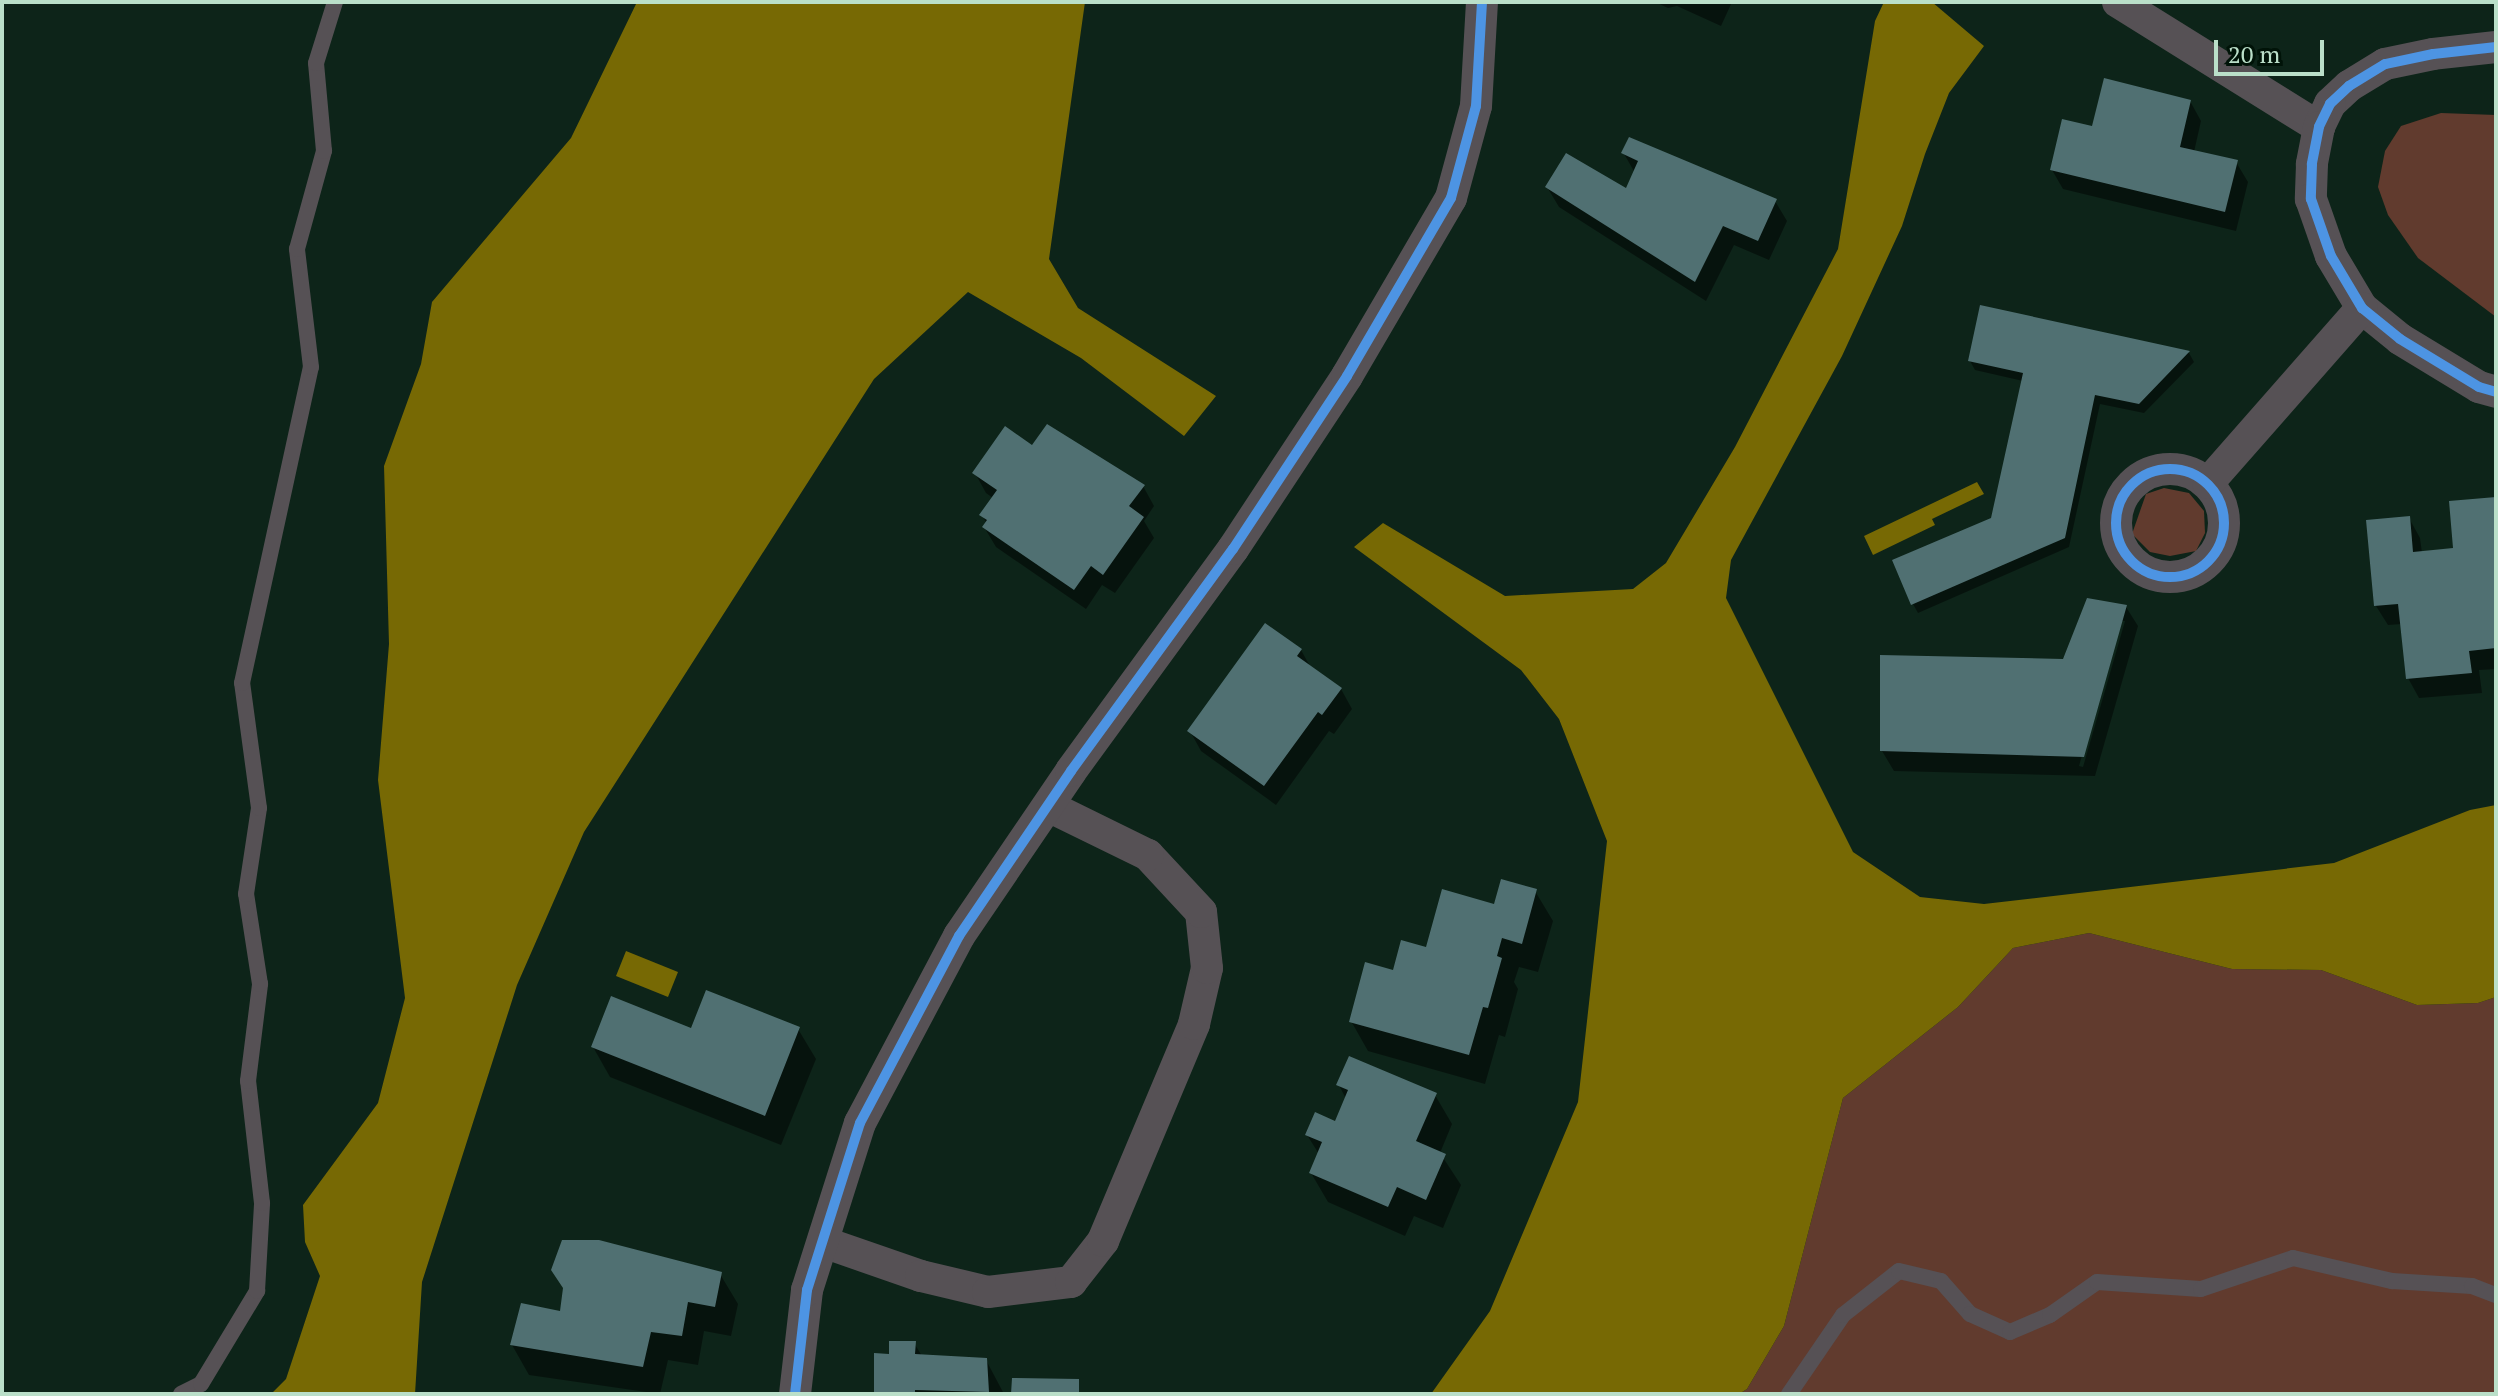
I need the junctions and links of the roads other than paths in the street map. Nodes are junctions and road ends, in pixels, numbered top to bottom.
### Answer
1 (335, 2) edge
2 (1482, 2) edge
3 (2118, 2) edge
4 (2496, 47) edge
5 (2319, 127) junction
6 (2362, 308) junction
7 (2496, 392) edge
8 (2208, 483) dead end
9 (1048, 806) junction
10 (823, 1242) junction
11 (2496, 1295) edge
12 (181, 1394) edge
13 (795, 1394) edge
14 (1789, 1394) edge

1 - 12 lane
2 - 9 street
3 - 5 street
4 - 5 street
5 - 6 street
6 - 7 street
6 - 8 street
9 - 10 street
9 - 10 street
10 - 13 street
11 - 14 lane

